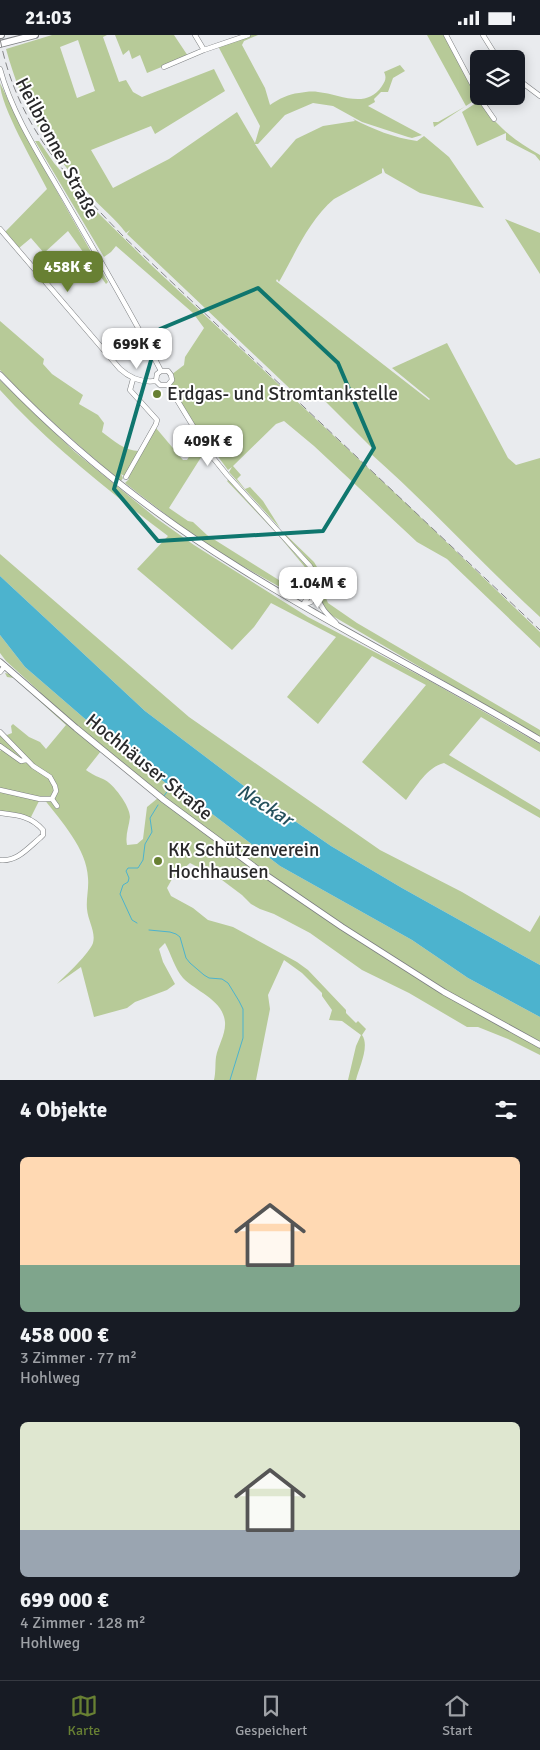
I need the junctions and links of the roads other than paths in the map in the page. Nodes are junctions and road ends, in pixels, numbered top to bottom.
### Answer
1 (35, 35) edge
2 (195, 35) edge
3 (248, 35) edge
4 (446, 35) edge
5 (483, 35) edge
6 (0, 44) edge
7 (204, 50) junction
8 (492, 50) edge
9 (164, 67) dead end
10 (0, 69) edge
11 (525, 85) edge
12 (540, 96) edge
13 (494, 119) dead end
14 (0, 229) edge
15 (160, 371) junction
16 (0, 375) edge
17 (133, 379) junction
18 (156, 381) junction
19 (168, 385) junction
20 (126, 477) dead end
21 (315, 585) junction
22 (316, 592) junction
23 (303, 605) junction
24 (337, 624) junction
25 (3, 664) edge
26 (0, 672) edge
27 (0, 732) edge
28 (540, 740) edge
29 (0, 746) edge
30 (26, 760) junction
31 (0, 790) edge
32 (52, 799) junction
33 (57, 807) dead end
34 (0, 813) edge
35 (0, 861) edge
36 (540, 1045) edge

1 - 6 highway
2 - 7 street
3 - 7 street
4 - 13 street
5 - 8 street
7 - 9 street
10 - 15 street, Heilbronner Straße
11 - 12 street
14 - 17 street
15 - 18 street
15 - 19 street, Heilbronner Straße
16 - 23 main road
17 - 18 street
17 - 20 street
18 - 19 street
19 - 21 street, Heilbronner Straße
21 - 22 street, Heilbronner Straße
21 - 23 street
22 - 23 street
22 - 24 street, Heilbronner Straße
23 - 24 main road
24 - 28 main road
25 - 26 street
25 - 36 main road, Hochhäuser Straße
27 - 30 street
29 - 30 street
30 - 32 street
31 - 32 street
32 - 33 street
34 - 35 street

